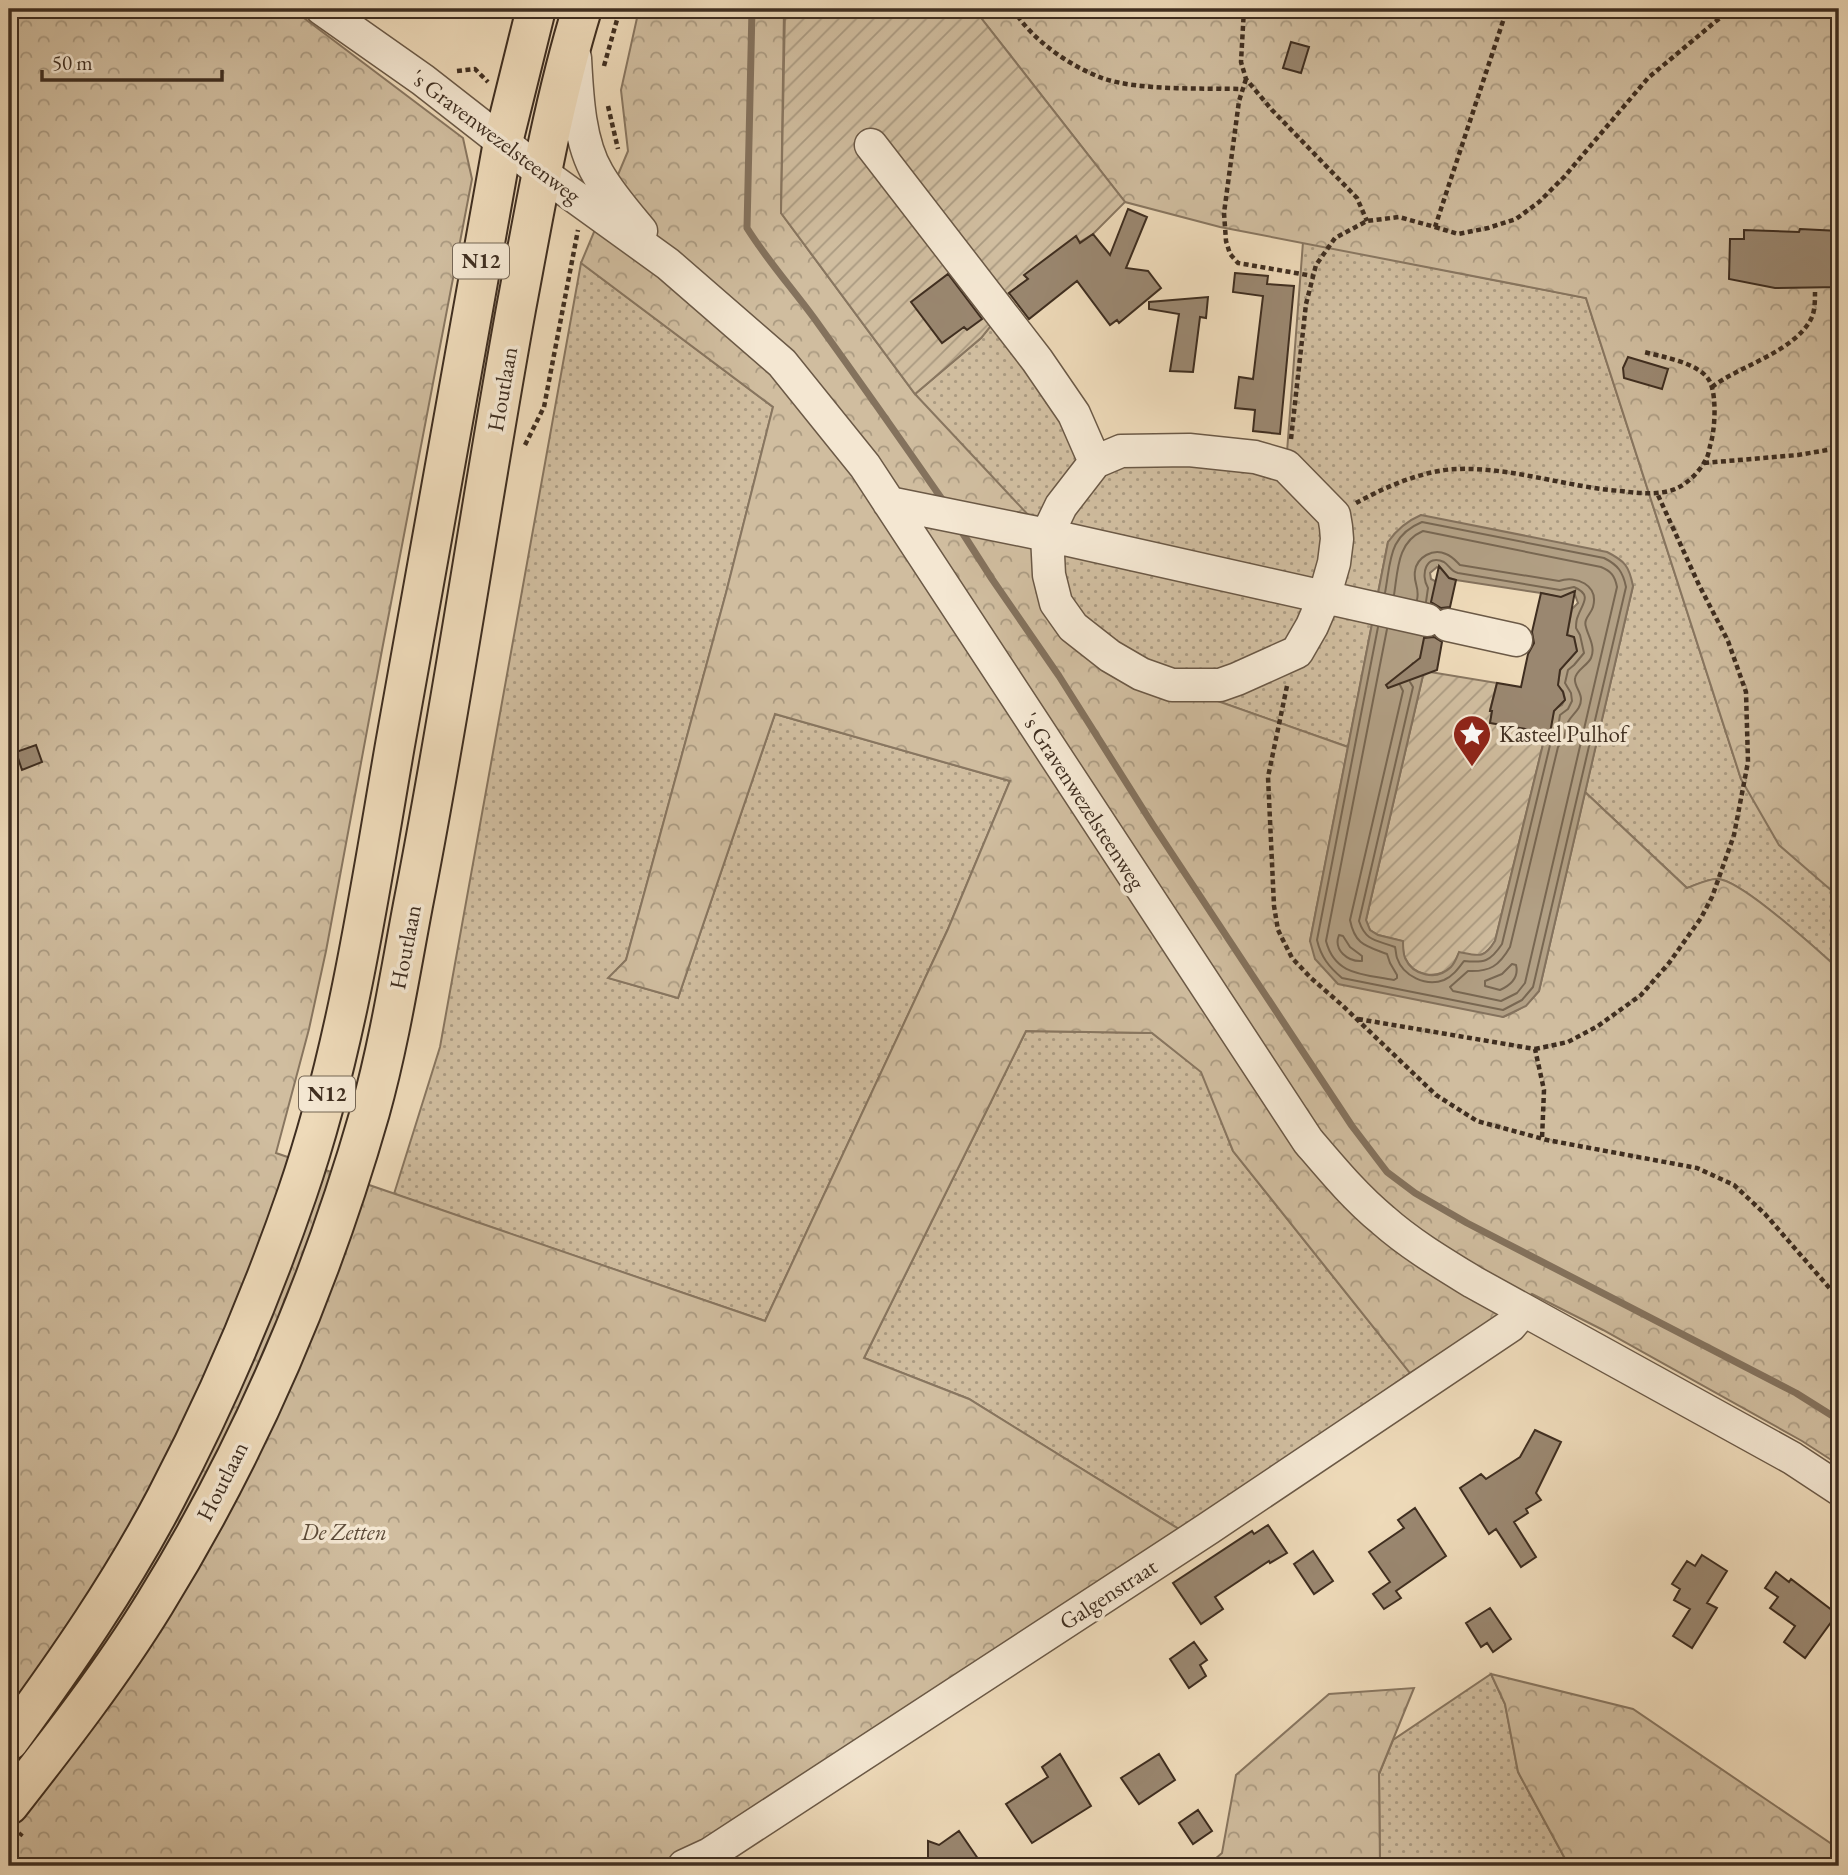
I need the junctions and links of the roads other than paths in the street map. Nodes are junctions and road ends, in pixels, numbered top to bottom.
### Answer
1 (322, 9) edge
2 (536, 9) edge
3 (578, 21) edge
4 (503, 142) junction
5 (871, 145) dead end
6 (542, 173) junction
7 (668, 264) junction
8 (1095, 462) junction
9 (889, 503) junction
10 (1047, 535) junction
11 (1324, 598) junction
12 (1516, 640) dead end
13 (1523, 1311) junction
14 (1839, 1489) edge
15 (9, 1741) edge
16 (9, 1805) edge
17 (684, 1866) edge

1 - 4 street, 's Gravenwezelsteenweg
2 - 4 main road, Houtlaan / N12
3 - 6 main road, Houtlaan / N12
3 - 7 street, 's Gravenwezelsteenweg
4 - 6 street, 's Gravenwezelsteenweg
4 - 15 main road, Houtlaan / N12
5 - 8 street
6 - 7 street, 's Gravenwezelsteenweg
6 - 16 main road, Houtlaan / N12
7 - 9 street, 's Gravenwezelsteenweg
8 - 10 street
8 - 11 street
9 - 10 street
9 - 13 street, 's Gravenwezelsteenweg
10 - 11 street
10 - 11 street
11 - 12 street
13 - 14 street, 's Gravenwezelsteenweg
13 - 17 street, Galgenstraat

